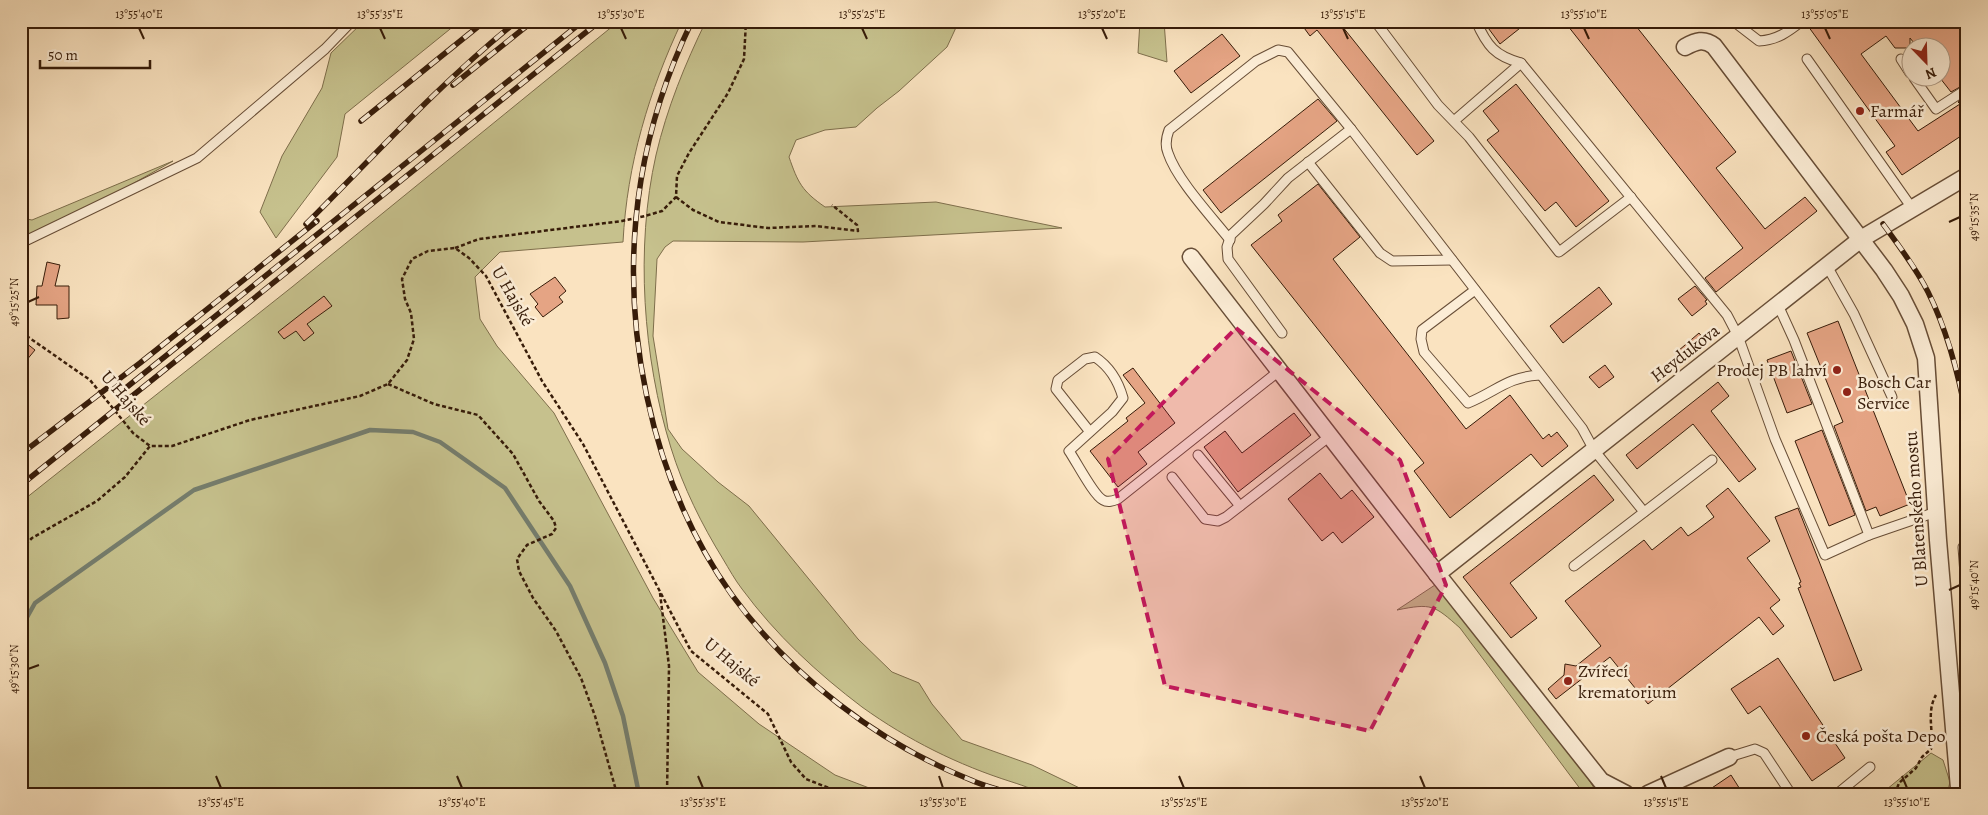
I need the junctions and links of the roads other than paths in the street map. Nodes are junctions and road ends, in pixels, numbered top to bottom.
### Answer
1 (352, 21) edge
2 (1376, 21) edge
3 (1476, 21) edge
4 (1733, 21) edge
5 (1802, 21) edge
6 (1685, 47) dead end
7 (1807, 59) dead end
8 (1521, 63) junction
9 (1921, 88) edge
10 (1967, 89) edge
11 (1454, 121) junction
12 (1351, 129) junction
13 (1308, 162) junction
14 (1967, 176) edge
15 (1631, 197) junction
16 (1912, 208) junction
17 (1861, 239) junction
18 (1230, 240) junction
19 (21, 243) edge
20 (1191, 257) dead end
21 (1452, 260) junction
22 (1827, 266) junction
23 (1475, 290) junction
24 (1778, 305) junction
25 (1282, 333) dead end
26 (1738, 336) junction
27 (1279, 371) junction
28 (1540, 375) junction
29 (1892, 397) dead end
30 (1090, 432) junction
31 (1330, 436) junction
32 (1594, 450) junction
33 (1198, 454) dead end
34 (1712, 460) dead end
35 (1172, 477) dead end
36 (1240, 506) junction
37 (1644, 512) junction
38 (1936, 512) junction
39 (1869, 535) junction
40 (1964, 547) dead end
41 (1574, 566) dead end
42 (1437, 574) junction
43 (1967, 600) edge
44 (1729, 758) joint
45 (1870, 767) dead end
46 (1626, 794) edge
47 (1648, 794) edge
48 (1791, 794) edge
49 (1837, 794) edge
50 (1957, 794) edge

1 - 19 lane
2 - 11 lane
3 - 8 lane
4 - 5 lane
6 - 17 street, U Blatenského mostu
7 - 16 lane
8 - 11 lane
8 - 15 lane
9 - 10 lane
11 - 15 lane
12 - 13 lane
12 - 18 lane
12 - 21 lane
13 - 18 lane
13 - 21 lane
14 - 16 street, Heydukova
15 - 26 lane
16 - 17 street, Heydukova
17 - 22 street, Heydukova
17 - 38 street, U Blatenského mostu
18 - 25 lane
20 - 27 street
21 - 23 lane
22 - 24 street, Heydukova
22 - 29 lane
23 - 28 lane
23 - 28 lane
24 - 26 street, Heydukova
24 - 39 lane
26 - 32 street, Heydukova
26 - 39 lane
27 - 30 lane
27 - 31 street
28 - 32 lane
30 - 30 lane
31 - 36 lane
31 - 42 street
32 - 37 lane
32 - 42 street, Heydukova
33 - 36 lane
34 - 37 lane
35 - 36 lane
37 - 41 lane
38 - 39 lane
38 - 50 street, U Blatenského mostu
40 - 43 lane
42 - 46 street
44 - 47 street
44 - 48 lane
45 - 49 lane

